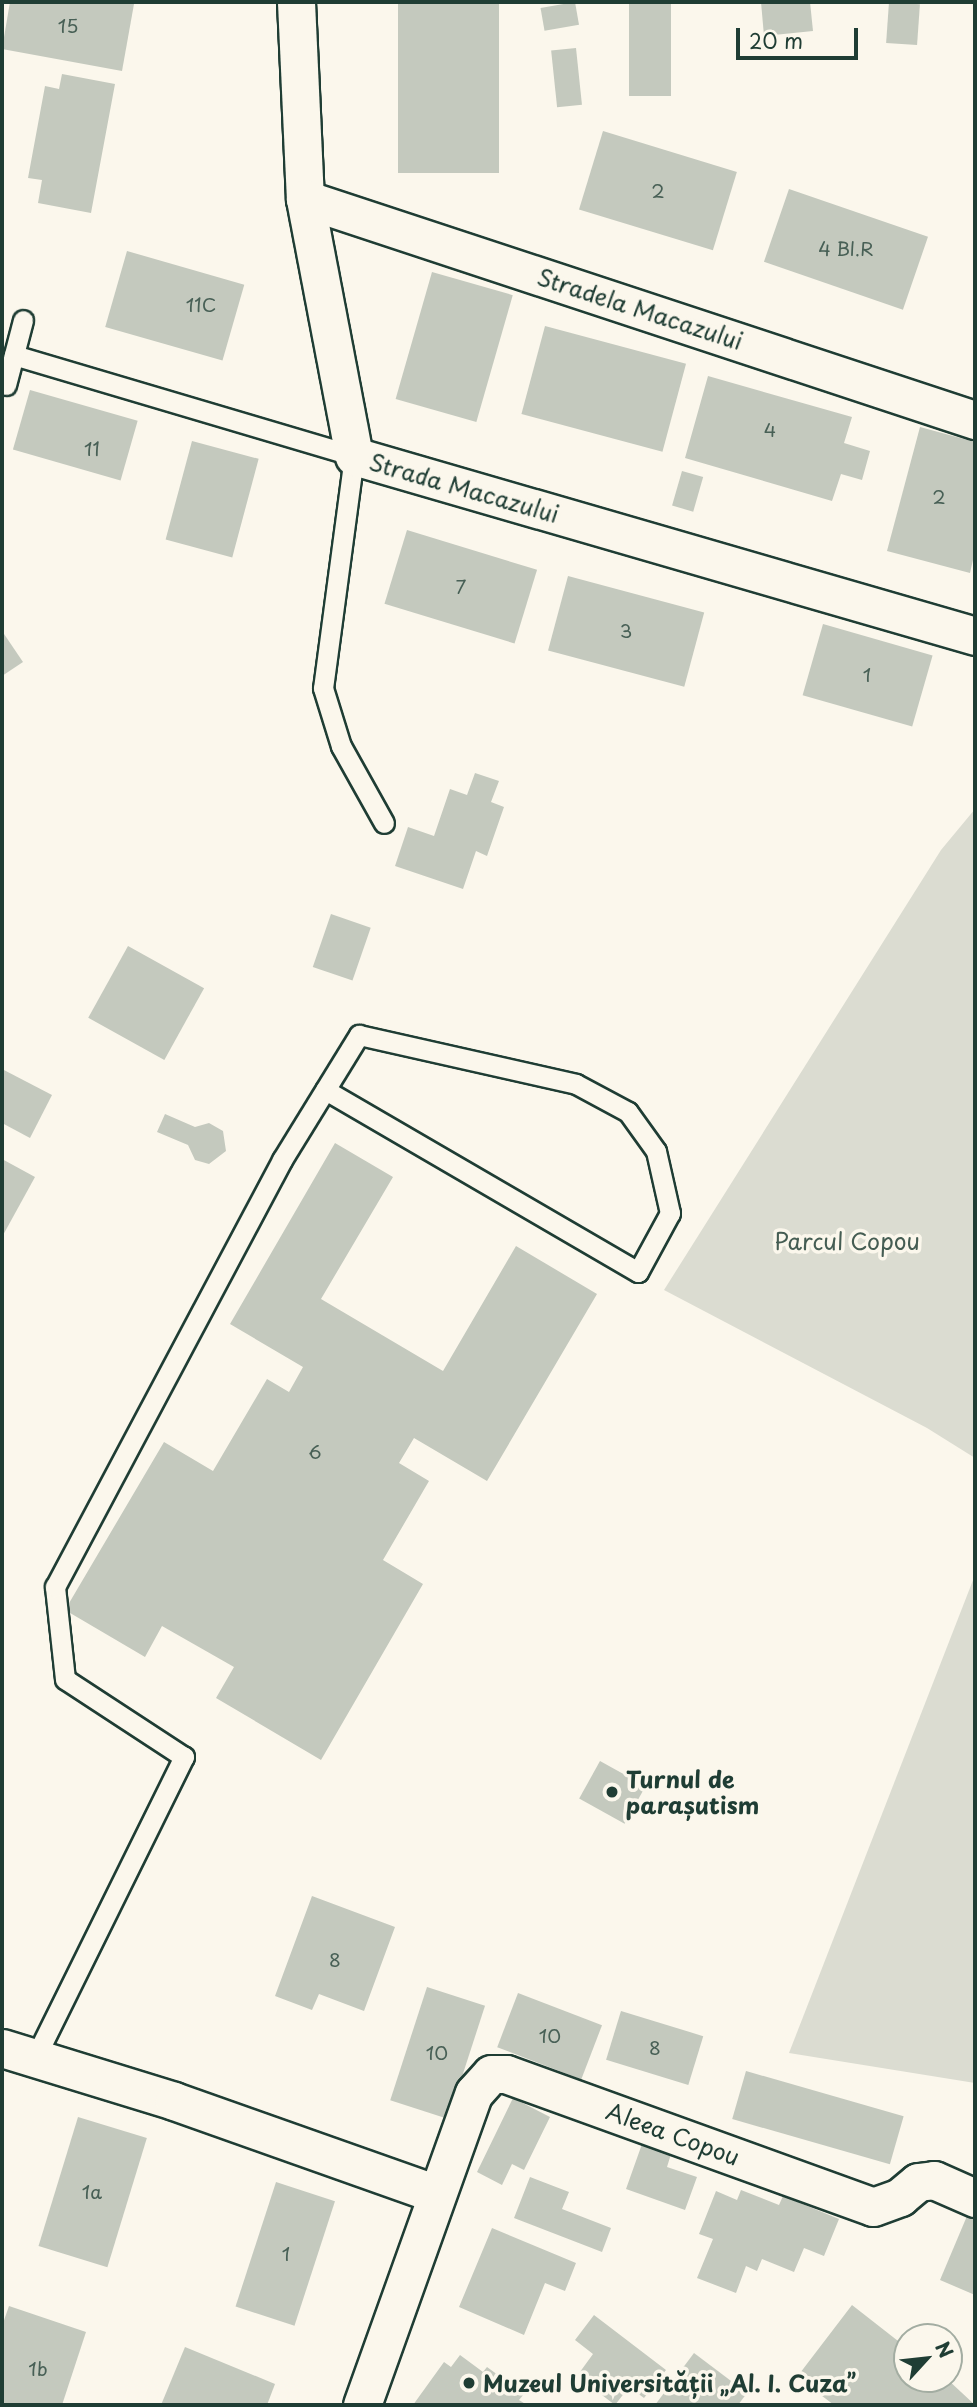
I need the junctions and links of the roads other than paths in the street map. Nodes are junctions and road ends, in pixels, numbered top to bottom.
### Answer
1 (296, 2) edge
2 (305, 199) junction
3 (23, 320) dead end
4 (14, 355) junction
5 (6, 385) dead end
6 (975, 420) edge
7 (354, 456) junction
8 (975, 636) edge
9 (384, 823) dead end
10 (325, 1090) junction
11 (19, 2052) edge
12 (436, 2194) junction
13 (975, 2198) edge
14 (362, 2405) edge

1 - 2 street, Strada Macazului
2 - 6 street, Stradela Macazului
2 - 7 street, Strada Macazului
3 - 4 lane
4 - 5 lane
4 - 7 lane
7 - 8 street, Strada Macazului
7 - 9 lane
10 - 10 lane
10 - 11 lane
11 - 12 street
12 - 13 street, Aleea Copou
12 - 14 street, Aleea Copou

